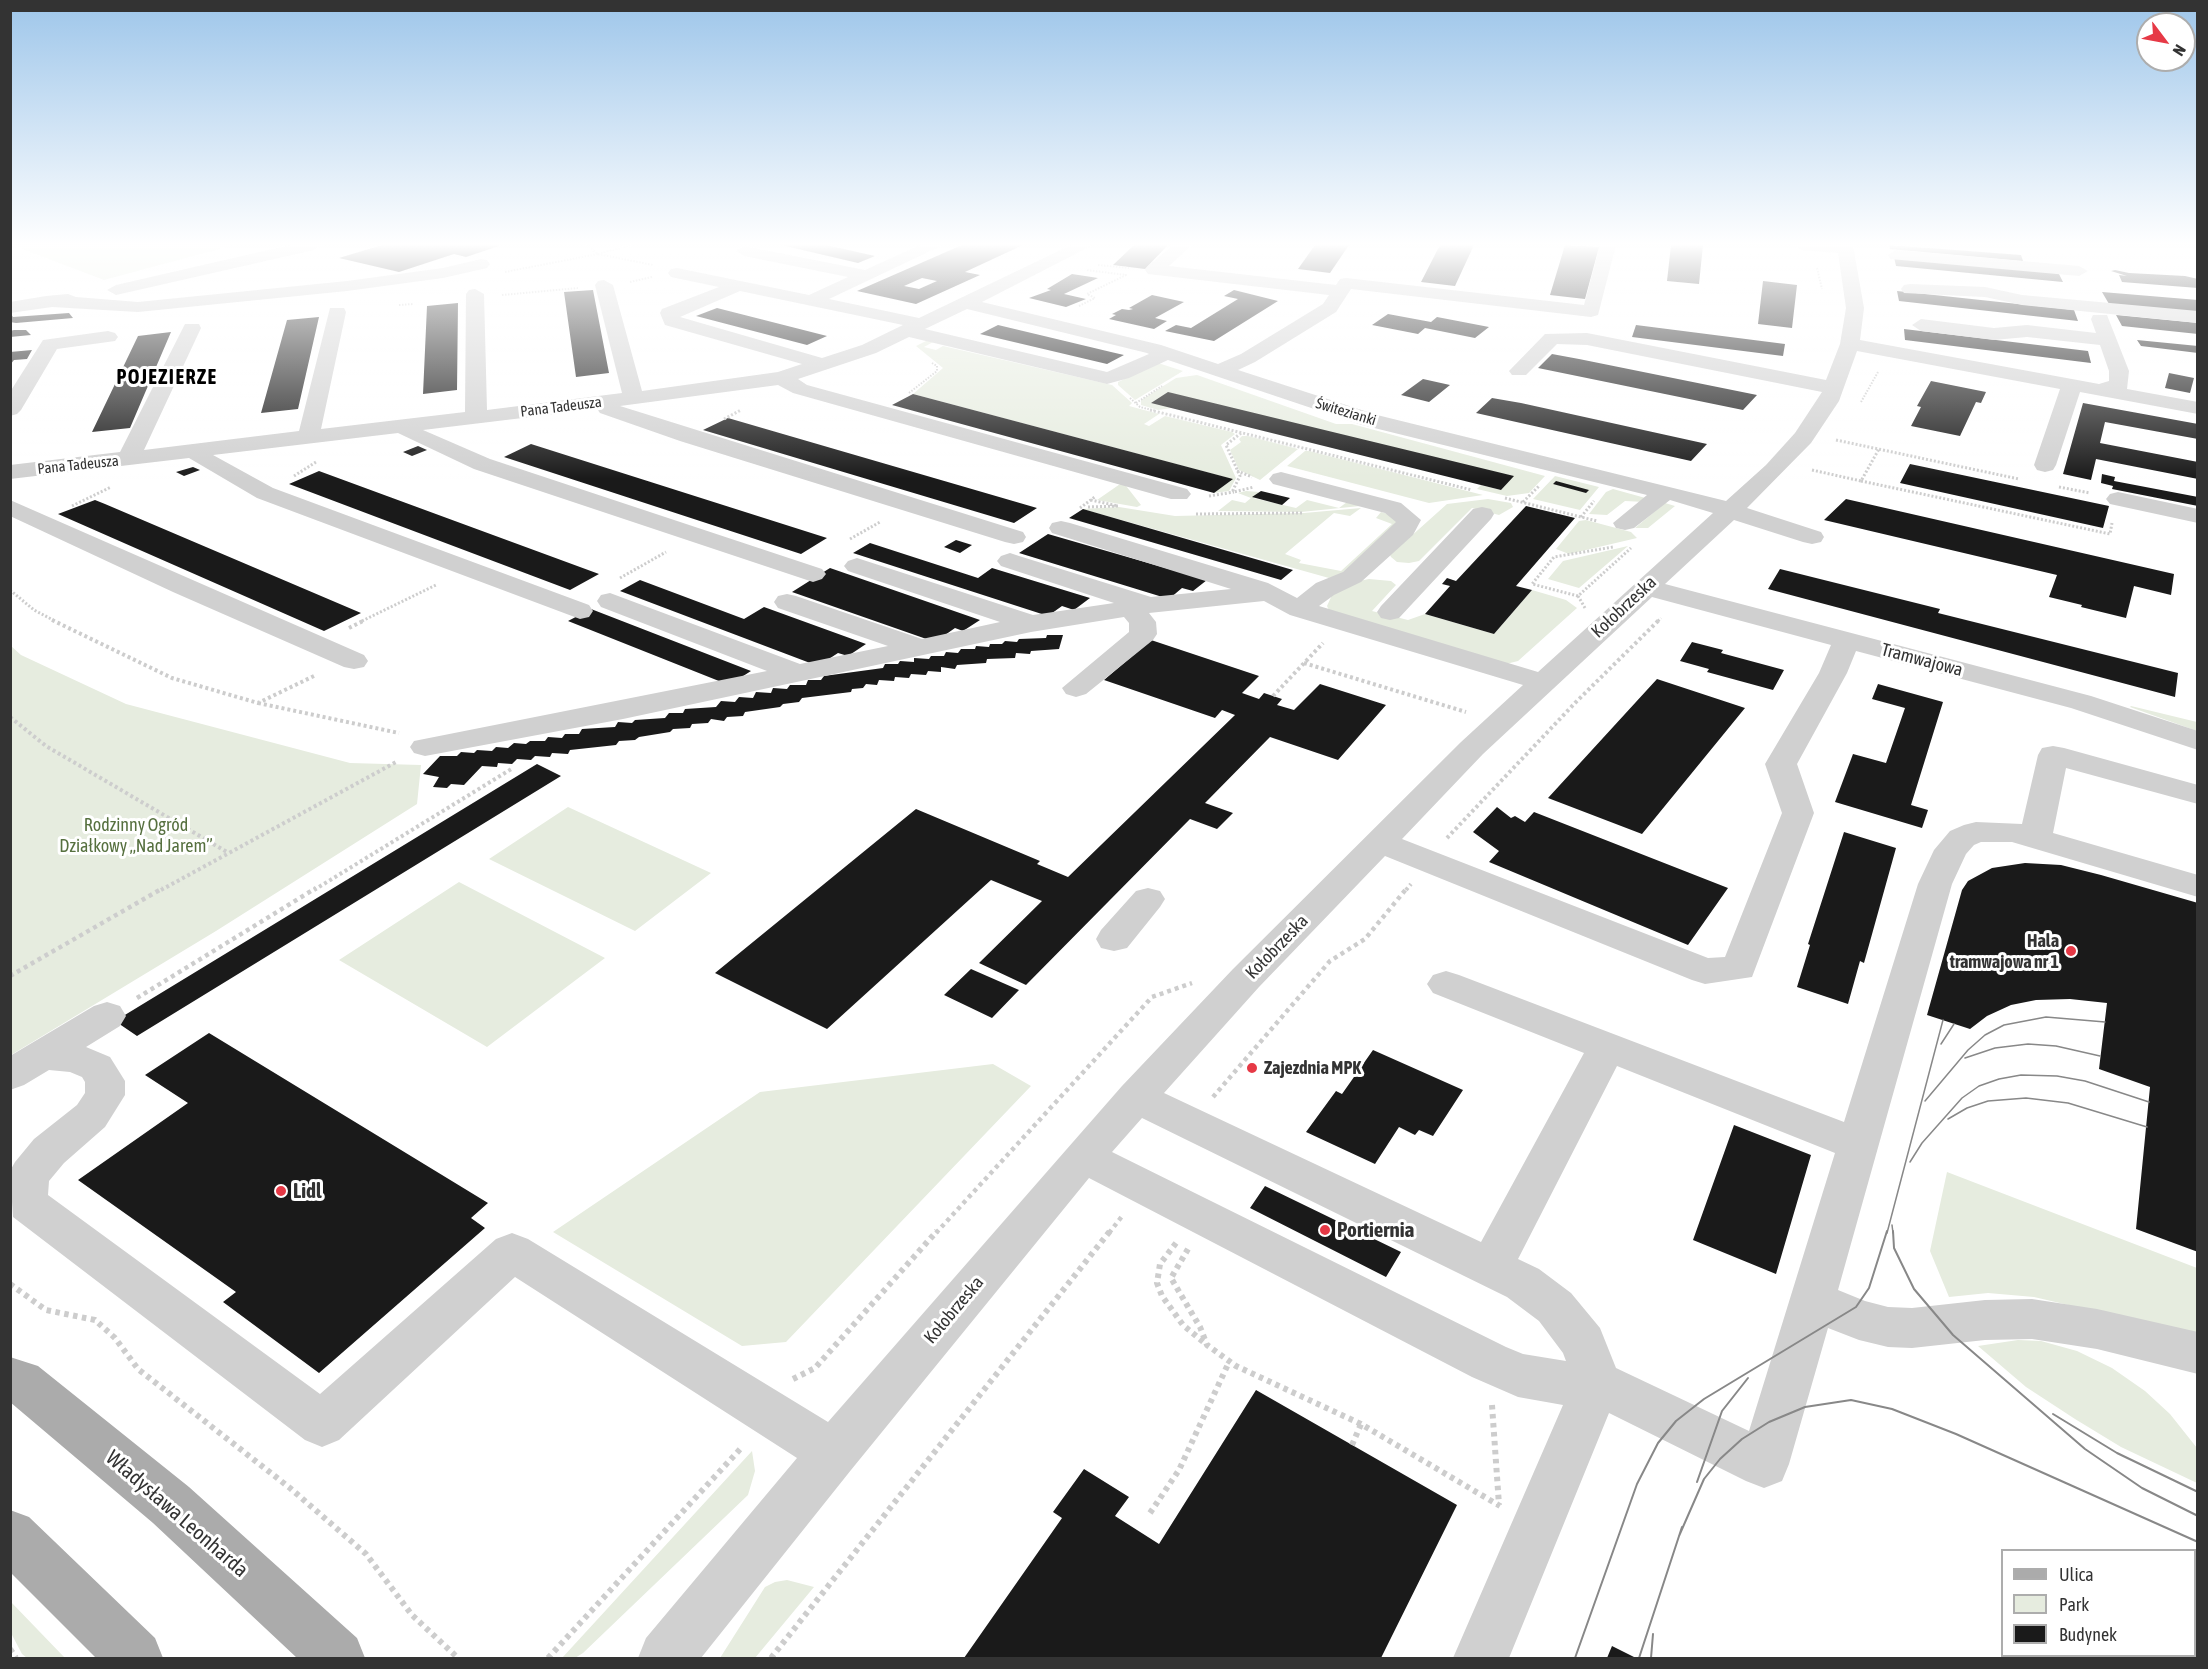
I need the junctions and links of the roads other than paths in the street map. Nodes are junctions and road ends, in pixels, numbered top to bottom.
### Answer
1 (334, 323) edge
2 (475, 323) edge
3 (613, 323) edge
4 (679, 323) edge
5 (900, 323) edge
6 (924, 323) edge
7 (1045, 323) edge
8 (1306, 323) edge
9 (1589, 323) edge
10 (1853, 323) edge
11 (2102, 323) edge
12 (1921, 325) dead end
13 (916, 327) junction
14 (192, 328) dead end
15 (2128, 333) dead end
16 (2107, 335) junction
17 (108, 337) dead end
18 (1587, 339) junction
19 (1850, 344) junction
20 (1167, 353) junction
21 (822, 364) junction
22 (1218, 371) junction
23 (1519, 371) dead end
24 (781, 378) junction
25 (2072, 385) junction
26 (1834, 388) junction
27 (2098, 390) junction
28 (634, 398) junction
29 (605, 402) junction
30 (2198, 408) edge
31 (10, 410) edge
32 (476, 417) junction
33 (404, 426) junction
34 (308, 438) junction
35 (204, 451) junction
36 (128, 459) junction
37 (10, 472) edge
38 (2047, 475) road end
39 (1281, 480) dead end
40 (1666, 492) junction
41 (1179, 495) dead end
42 (2118, 499) road end
43 (1481, 503) road end
44 (10, 507) edge
45 (1731, 510) junction
46 (2198, 516) edge
47 (1061, 528) dead end
48 (1626, 533) road end
49 (1812, 537) dead end
50 (1370, 561) junction
51 (857, 566) dead end
52 (813, 574) dead end
53 (1424, 576) junction
54 (1645, 587) junction
55 (611, 592) road end
56 (1268, 593) junction
57 (788, 602) dead end
58 (1140, 606) junction
59 (1299, 609) junction
60 (580, 611) dead end
61 (1390, 612) dead end
62 (1031, 624) junction
63 (1847, 640) junction
64 (920, 647) junction
65 (352, 660) road end
66 (797, 673) junction
67 (1542, 682) junction
68 (1076, 688) dead end
69 (2198, 741) edge
70 (425, 747) road end
71 (2198, 795) edge
72 (2035, 838) junction
73 (1380, 842) junction
74 (2198, 886) edge
75 (1148, 899) dead end
76 (1114, 939) dead end
77 (1446, 984) dead end
78 (107, 1016) road end
79 (1606, 1047) junction
80 (26, 1065) edge
81 (1136, 1097) junction
82 (1859, 1145) junction
83 (1083, 1156) junction
84 (19, 1198) edge
85 (1491, 1267) junction
86 (1813, 1300) junction
87 (2198, 1353) edge
88 (10, 1378) edge
89 (1597, 1383) junction
90 (833, 1454) junction
91 (10, 1535) edge
92 (135, 1659) edge
93 (338, 1659) edge
94 (666, 1659) edge
95 (1481, 1659) edge

1 - 34 street
2 - 32 street
3 - 28 street
4 - 21 street
5 - 13 street
6 - 13 street, Pana Tadeusza
7 - 20 street, Świtezianki
8 - 22 street
9 - 18 street
10 - 19 street, Kołobrzeska
11 - 16 street
12 - 16 street
13 - 20 street
13 - 21 street, Pana Tadeusza
14 - 36 street
15 - 16 street
16 - 27 street
17 - 31 street
18 - 23 street
18 - 26 street
19 - 25 street
19 - 26 street, Kołobrzeska
20 - 22 street, Świtezianki
21 - 24 street, Pana Tadeusza
22 - 40 street, Świtezianki
24 - 28 street, Pana Tadeusza
24 - 41 street
25 - 27 street
25 - 38 street
26 - 45 street, Kołobrzeska
27 - 30 street
28 - 29 street, Pana Tadeusza
29 - 32 street, Pana Tadeusza
29 - 58 street
32 - 33 street, Pana Tadeusza
33 - 34 street, Pana Tadeusza
33 - 52 street
34 - 35 street, Pana Tadeusza
35 - 36 street, Pana Tadeusza
35 - 60 street
36 - 37 street, Pana Tadeusza
39 - 50 street
40 - 45 street, Świtezianki
40 - 48 street
42 - 46 street
43 - 53 street
44 - 65 street
45 - 49 street, Świtezianki
45 - 54 street, Kołobrzeska
47 - 56 street
50 - 53 street
50 - 59 street
51 - 62 street
53 - 61 street
54 - 63 street, Tramwajowa
54 - 67 street, Kołobrzeska
55 - 66 street
56 - 58 street
56 - 59 street
57 - 64 street
58 - 62 street
58 - 68 street
59 - 67 street
62 - 64 street
63 - 69 street, Tramwajowa
63 - 73 street
64 - 66 street
66 - 70 street
67 - 73 street, Kołobrzeska
71 - 72 street
72 - 74 street
72 - 82 street
73 - 81 street, Kołobrzeska
75 - 76 street
77 - 79 street
78 - 80 street
79 - 82 street
79 - 85 street
80 - 84 street
81 - 83 street, Kołobrzeska
81 - 85 street
82 - 86 street
83 - 89 street
83 - 90 street, Kołobrzeska
84 - 90 street
85 - 89 street
86 - 87 street
86 - 89 street
88 - 93 main road, Władysława Leonharda
89 - 95 street
90 - 94 street, Kołobrzeska
91 - 92 main road

